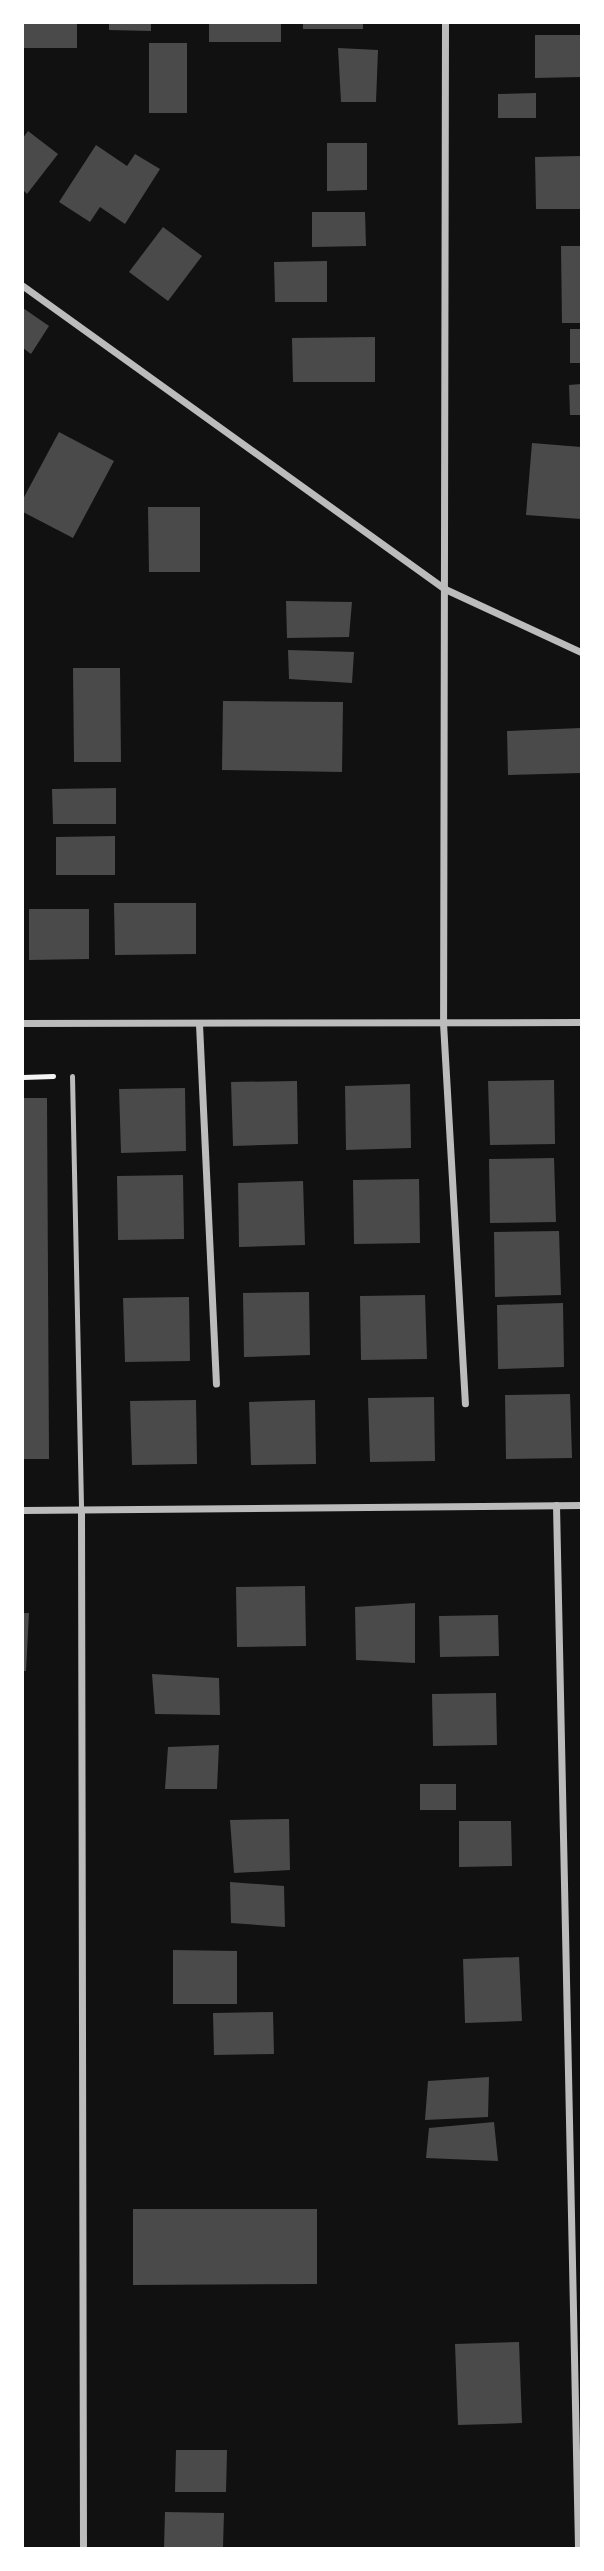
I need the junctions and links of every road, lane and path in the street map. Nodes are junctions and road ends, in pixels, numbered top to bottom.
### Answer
1 (445, 23) edge
2 (23, 286) edge
3 (445, 589) junction
4 (581, 652) edge
5 (581, 1022) edge
6 (23, 1023) edge
7 (443, 1023) junction
8 (199, 1024) junction
9 (72, 1076) joint
10 (23, 1077) edge
11 (216, 1384) dead end
12 (465, 1403) dead end
13 (556, 1505) junction
14 (581, 1505) edge
15 (23, 1510) edge
16 (80, 1510) junction
17 (83, 2548) edge
18 (578, 2548) edge

1 - 3 street
2 - 3 street
3 - 4 street
3 - 7 street
5 - 7 street
6 - 8 street
7 - 8 street
7 - 12 street
8 - 11 street
9 - 10 path
9 - 16 lane
13 - 14 street
13 - 16 street
13 - 18 street
15 - 16 street
16 - 17 street

